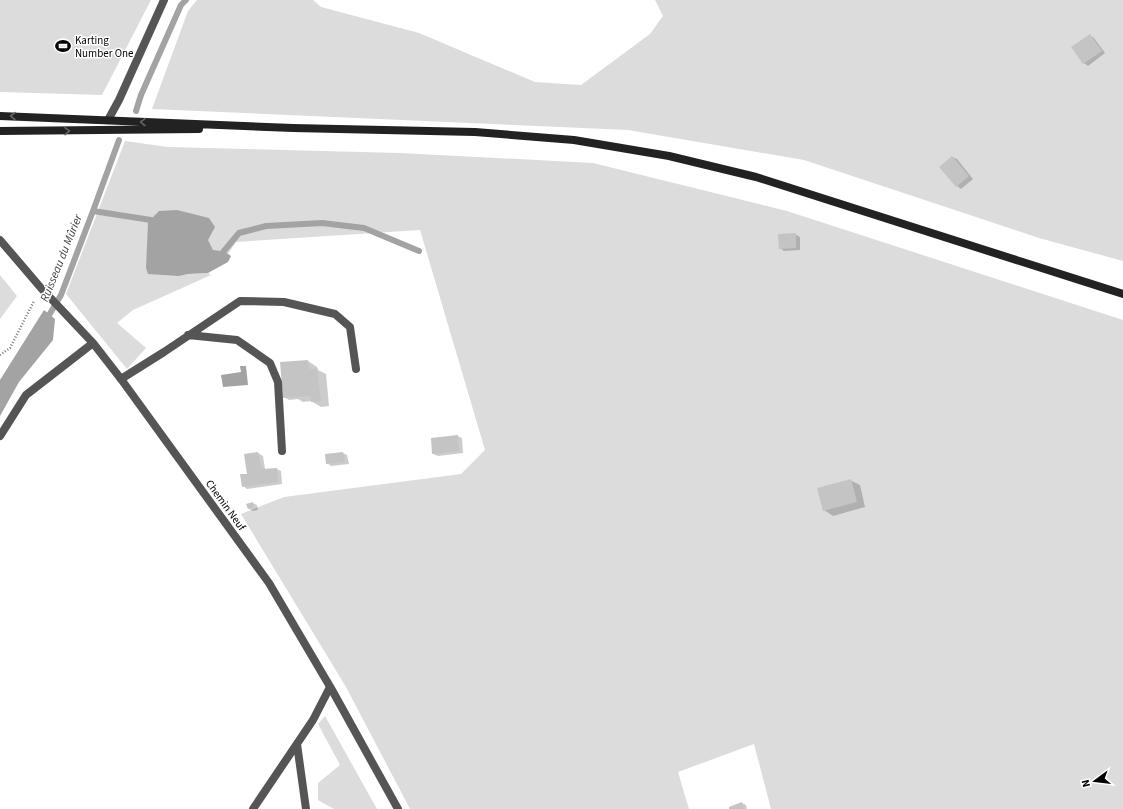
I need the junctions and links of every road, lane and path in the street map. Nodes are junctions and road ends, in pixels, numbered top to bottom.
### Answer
1 (164, 0) edge
2 (0, 116) edge
3 (108, 120) junction
4 (293, 128) junction
5 (0, 131) edge
6 (0, 240) edge
7 (41, 288) junction
8 (1123, 294) edge
9 (188, 335) junction
10 (93, 343) junction
11 (0, 355) edge
12 (356, 370) dead end
13 (121, 379) junction
14 (0, 436) edge
15 (282, 451) dead end
16 (330, 687) junction
17 (297, 744) junction
18 (253, 809) edge
19 (306, 809) edge
20 (398, 809) edge

1 - 3 street
3 -> 2 main road
4 -> 3 main road
5 -> 4 main road
4 - 8 main road
6 - 7 street, Chemin Neuf
7 - 10 street, Chemin Neuf
7 - 11 path
9 - 12 street
9 - 13 street
9 - 15 street
10 - 13 street, Chemin Neuf
10 - 14 street
13 - 16 street, Chemin Neuf
16 - 17 street
16 - 20 street, Chemin Neuf
17 - 18 street
17 - 19 street

